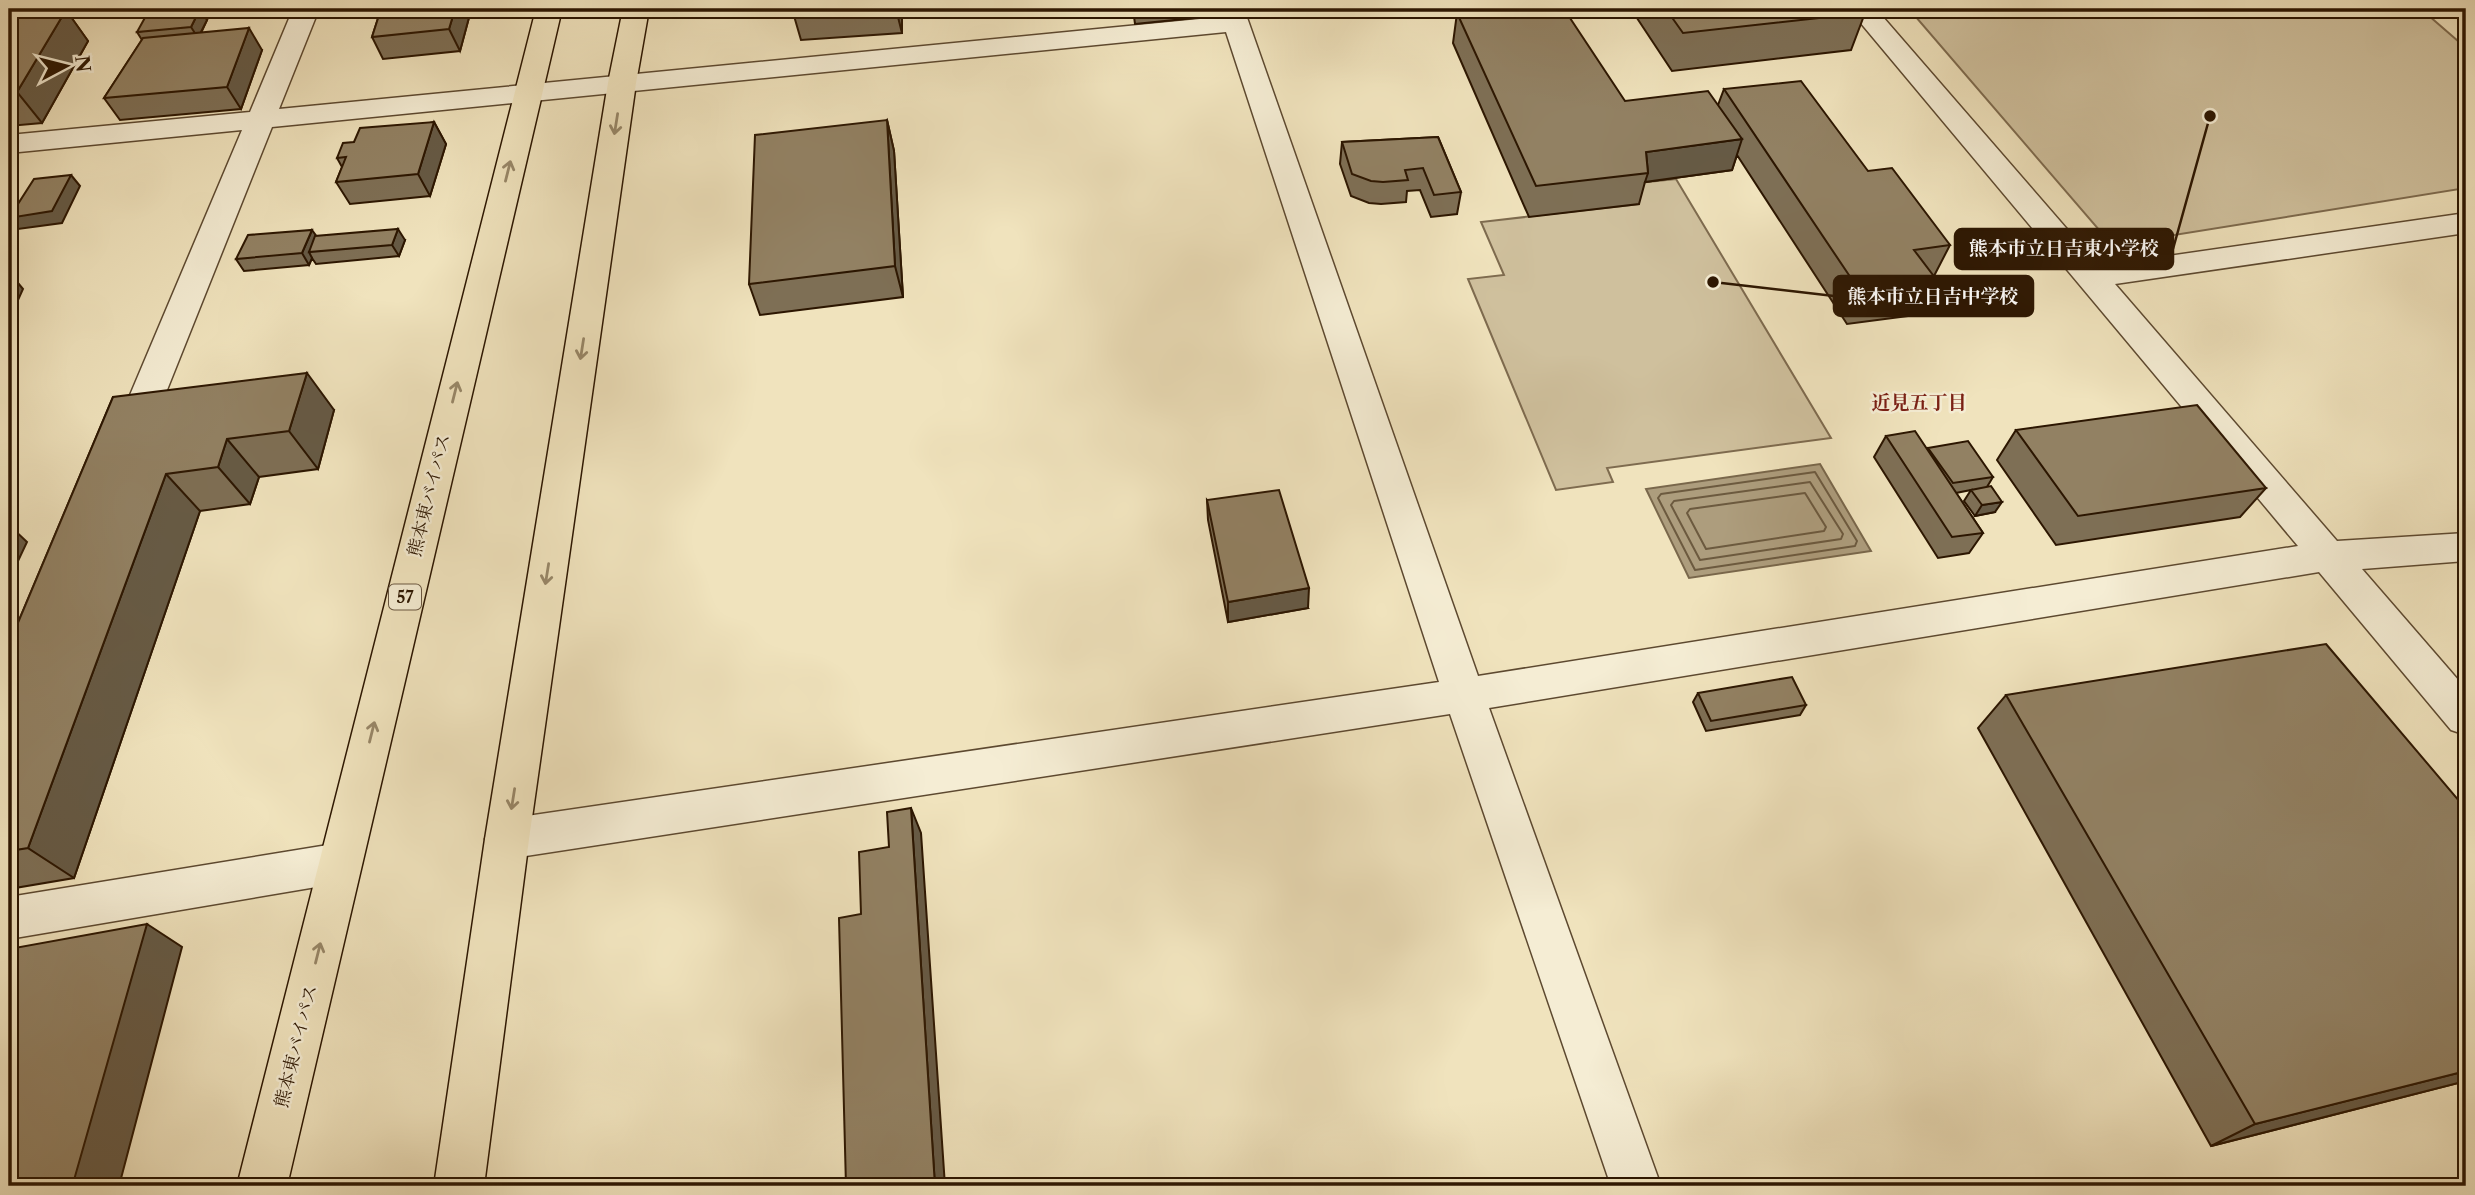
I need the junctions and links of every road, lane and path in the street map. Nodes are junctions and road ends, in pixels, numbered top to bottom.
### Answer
1 (306, 9) edge
2 (549, 9) edge
3 (636, 9) edge
4 (1862, 9) edge
5 (1233, 16) edge
6 (622, 83) junction
7 (527, 92) junction
8 (261, 118) junction
9 (9, 144) edge
10 (2466, 223) edge
11 (2092, 277) junction
12 (119, 464) edge
13 (2466, 547) edge
14 (2330, 556) junction
15 (1464, 695) junction
16 (2466, 718) edge
17 (507, 839) junction
18 (340, 863) junction
19 (9, 918) edge
20 (262, 1186) edge
21 (459, 1186) edge
22 (1636, 1186) edge

1 - 8 street
2 - 7 highway, 熊本東バイパス / 57
3 - 6 highway
4 - 11 street
5 - 6 street
5 - 15 street
6 - 7 street
6 -> 17 highway
7 - 8 street
18 -> 7 highway, 熊本東バイパス / 57
8 - 9 street
8 - 12 street
10 - 11 street
11 - 14 street
13 - 14 street
14 - 15 street
14 - 16 street
15 - 17 street
15 - 22 street
17 - 21 highway
18 - 19 street
20 -> 18 highway, 熊本東バイパス / 57

